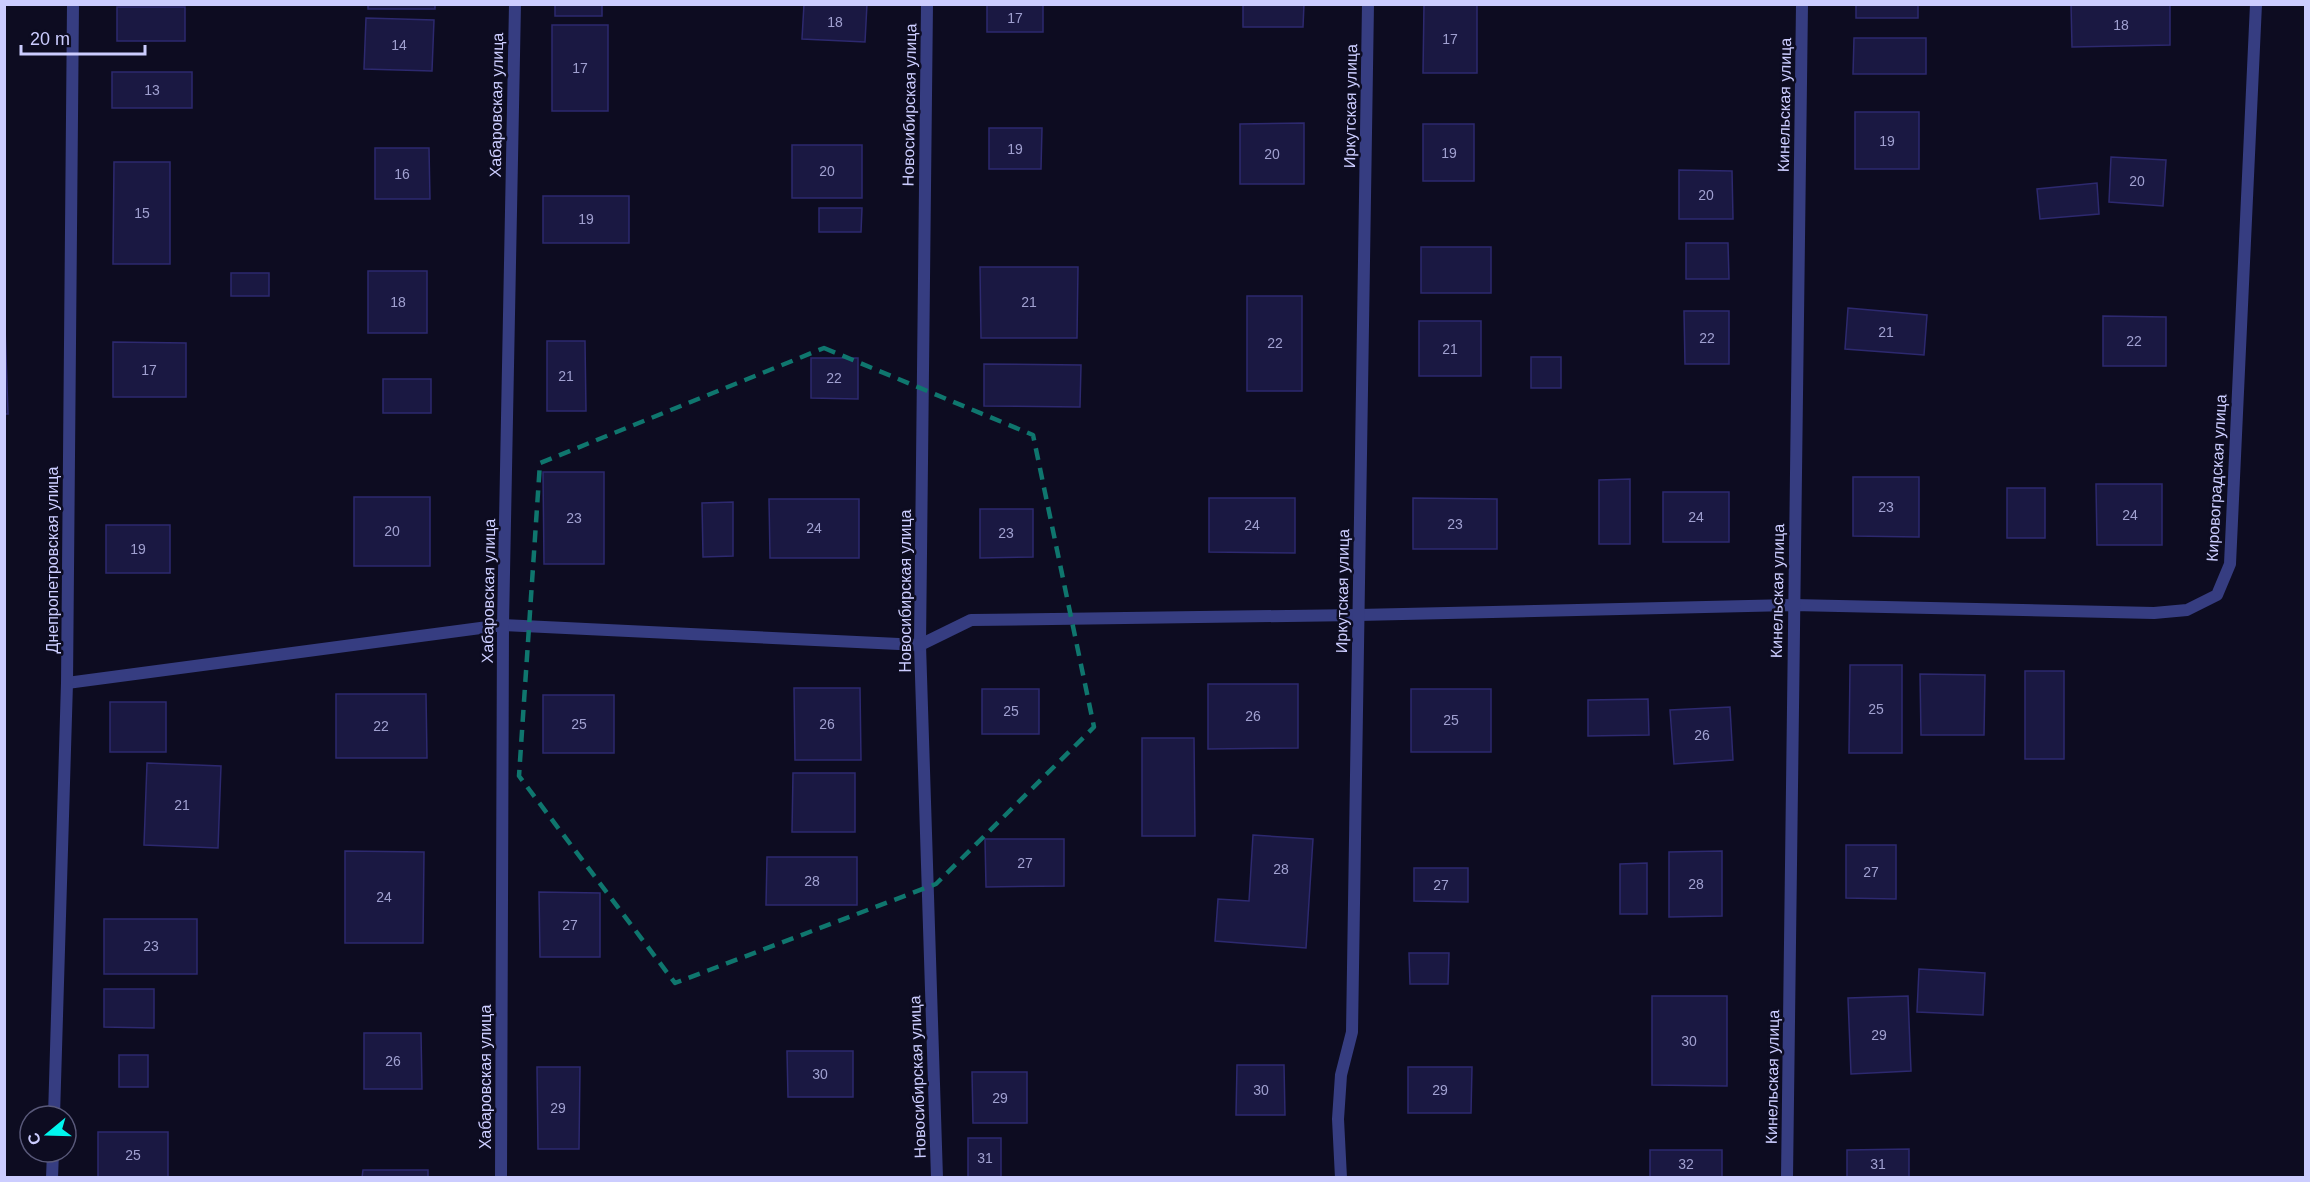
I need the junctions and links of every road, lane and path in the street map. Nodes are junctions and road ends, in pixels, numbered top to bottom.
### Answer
1 (73, 4) edge
2 (515, 4) edge
3 (927, 4) edge
4 (1368, 4) edge
5 (1802, 4) edge
6 (2256, 4) edge
7 (1793, 605) junction
8 (1358, 615) junction
9 (503, 626) junction
10 (920, 645) junction
11 (68, 683) junction
12 (54, 1104) edge
13 (501, 1178) edge
14 (937, 1178) edge
15 (1341, 1178) edge
16 (1787, 1178) edge

1 - 11 street, Днепропетровская улица
2 - 9 street, Хабаровская улица
3 - 10 street, Новосибирская улица
4 - 8 street, Иркутская улица
5 - 7 street, Кинельская улица
6 - 7 street, Кировоградская улица
7 - 8 street, Кировоградская улица
7 - 16 street, Кинельская улица
8 - 10 street, Кировоградская улица
8 - 15 street, Иркутская улица
9 - 10 street
9 - 11 street
9 - 13 street, Хабаровская улица
10 - 14 street, Новосибирская улица
11 - 12 street, Днепропетровская улица

